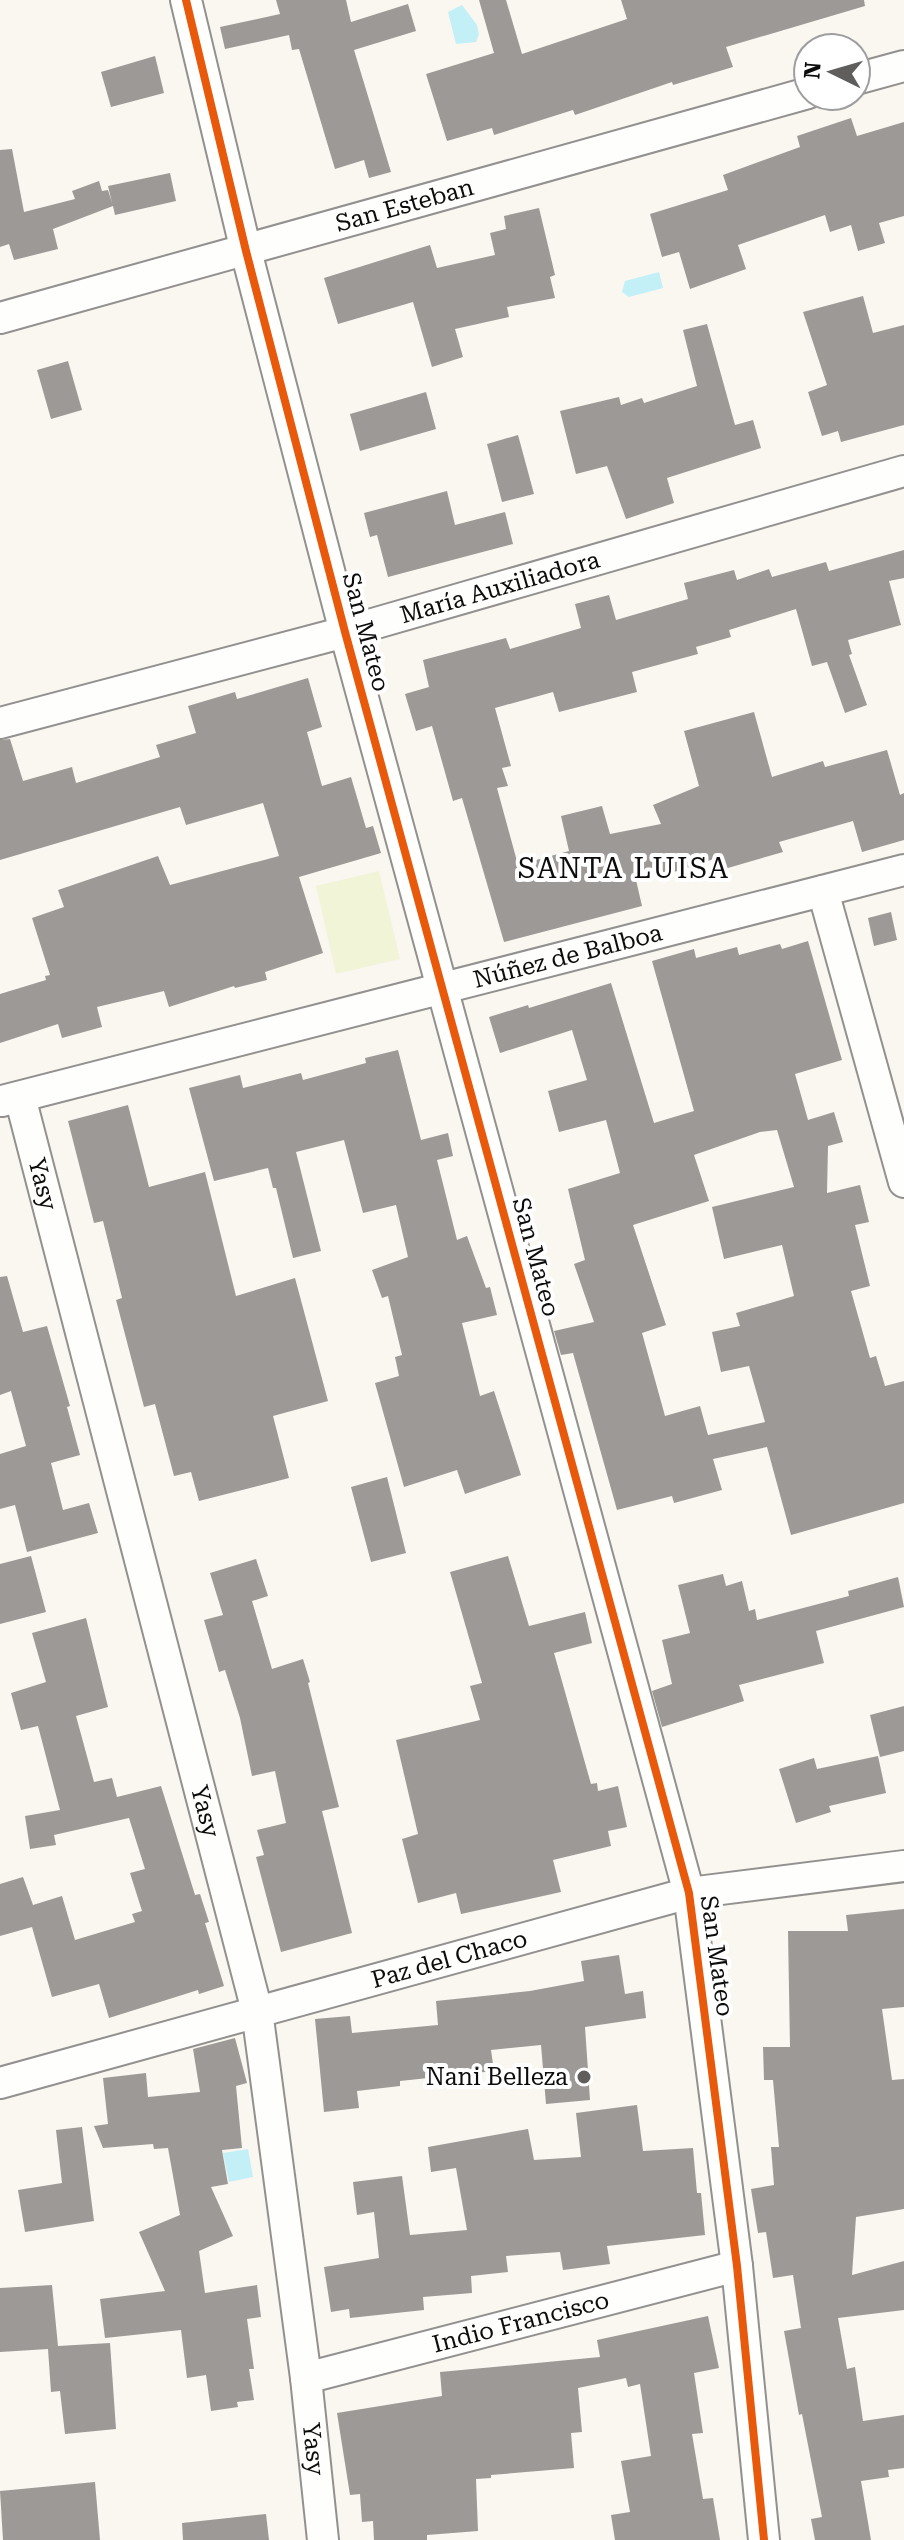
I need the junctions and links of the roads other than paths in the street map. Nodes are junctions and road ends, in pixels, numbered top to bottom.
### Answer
1 (186, 0) edge
2 (904, 66) edge
3 (872, 75) edge
4 (792, 97) edge
5 (246, 251) junction
6 (0, 318) edge
7 (904, 471) edge
8 (345, 632) junction
9 (0, 723) edge
10 (904, 870) edge
11 (823, 891) junction
12 (443, 989) junction
13 (10, 1099) edge
14 (904, 1182) edge
15 (904, 1866) edge
16 (689, 1893) junction
17 (257, 2011) junction
18 (0, 2083) edge
19 (737, 2266) junction
20 (306, 2378) junction
21 (323, 2540) edge
22 (764, 2540) edge

1 - 5 street, San Mateo
2 - 3 street
4 - 5 street, San Esteban
5 - 6 street, San Esteban
5 - 8 street, San Mateo
7 - 8 street, María Auxiliadora
8 - 9 street, María Auxiliadora
8 - 12 street, San Mateo
10 - 11 street, Núñez de Balboa
11 - 12 street, Núñez de Balboa
11 - 14 street
12 - 13 street, Núñez de Balboa
12 - 16 street, San Mateo
13 - 17 street, Yasy
15 - 16 street, Paz del Chaco
16 - 17 street, Paz del Chaco
16 - 19 street, San Mateo
17 - 18 street, Paz del Chaco
17 - 20 street, Yasy
19 - 20 street, Indio Francisco
19 - 22 street, San Mateo
20 - 21 street, Yasy

